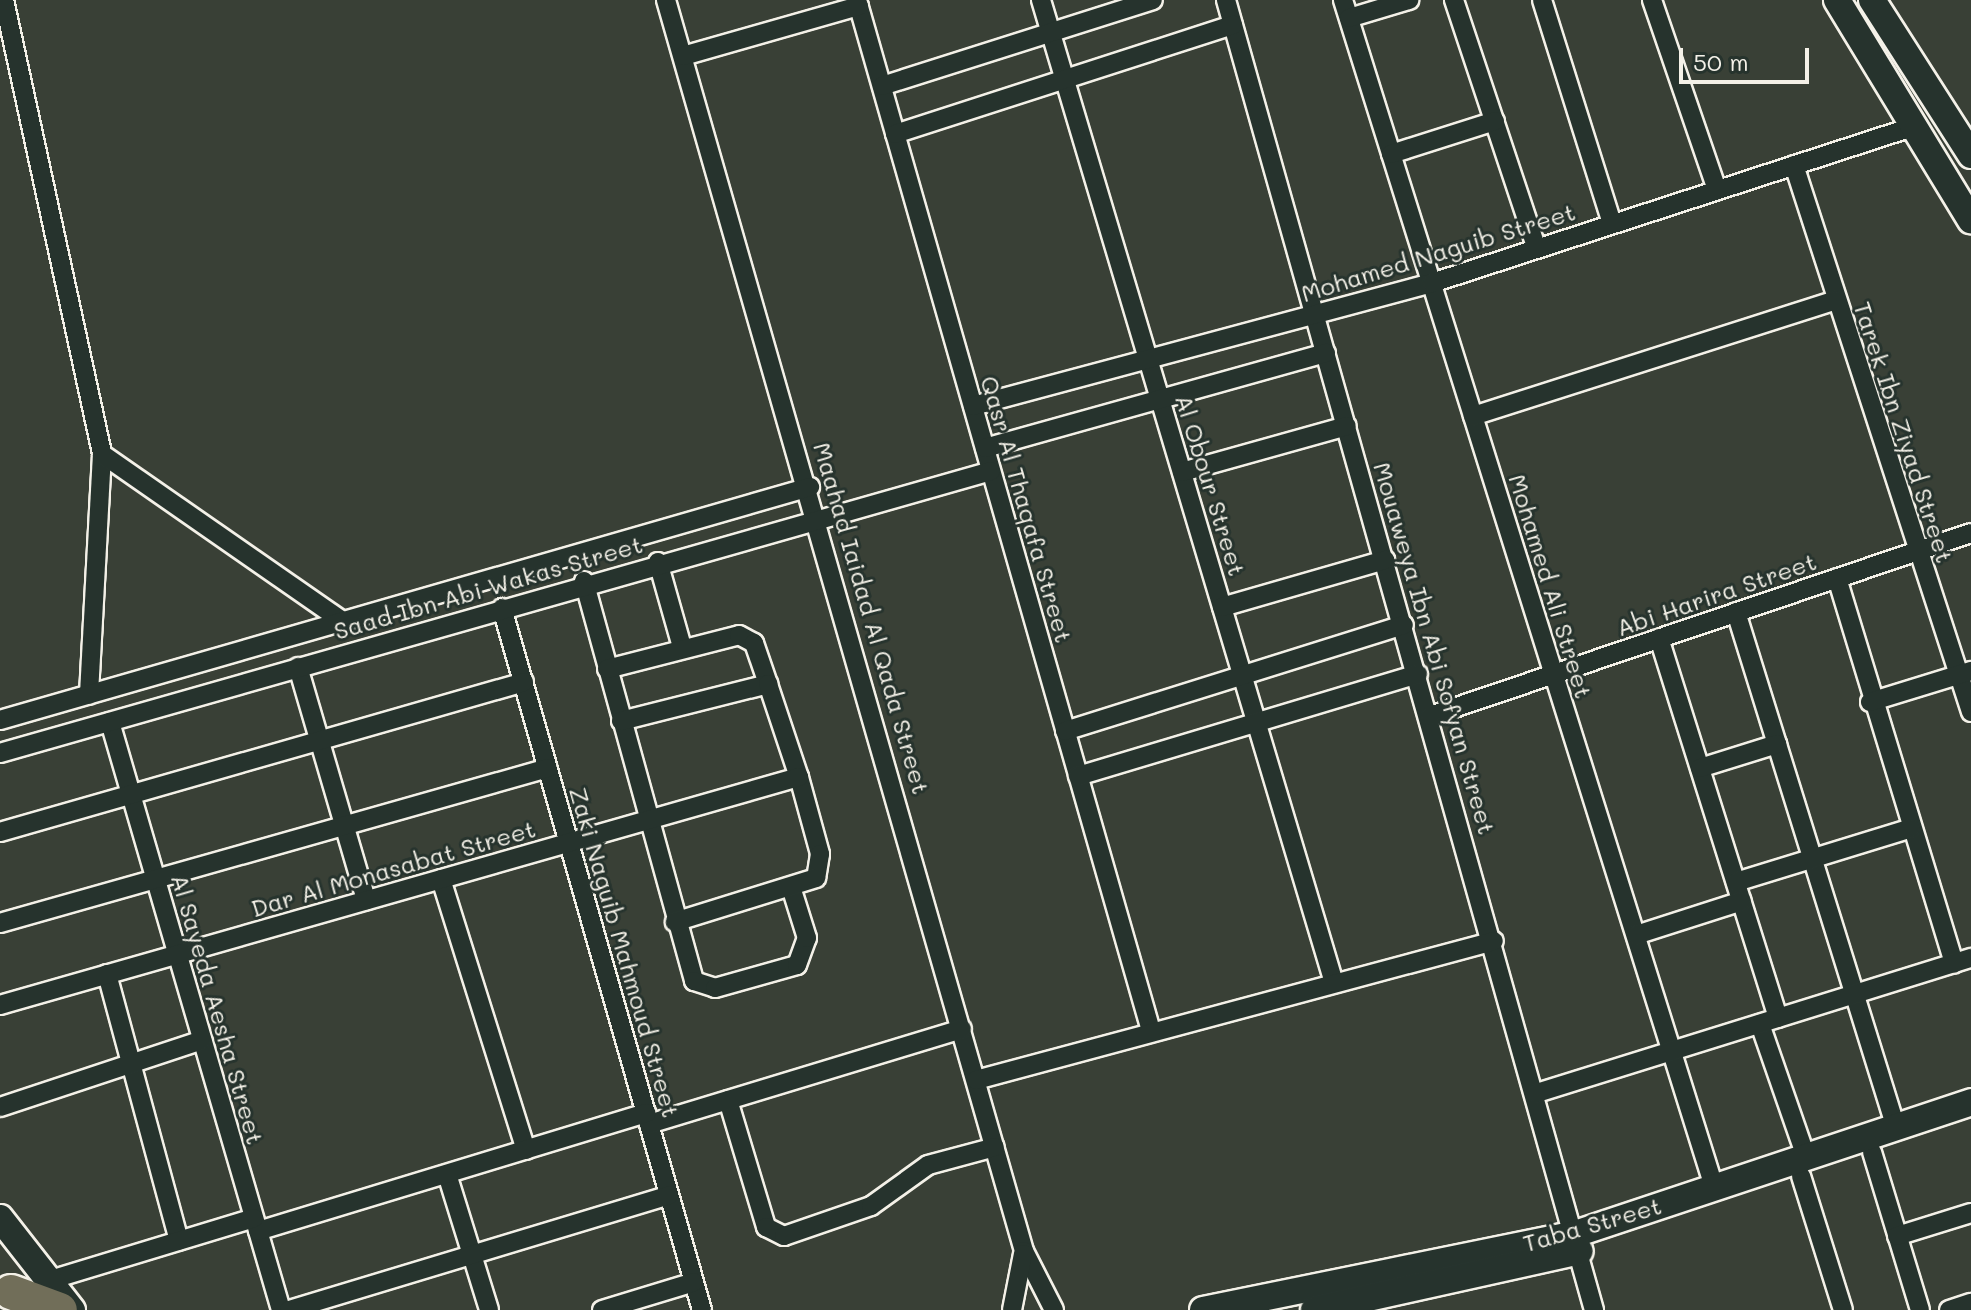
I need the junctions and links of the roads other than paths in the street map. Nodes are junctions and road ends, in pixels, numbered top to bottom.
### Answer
1 (4, 0) edge
2 (666, 0) edge
3 (1041, 0) edge
4 (1153, 0) edge
5 (1226, 0) edge
6 (1409, 0) edge
7 (1454, 0) edge
8 (1542, 0) edge
9 (1652, 0) edge
10 (1837, 0) edge
11 (1873, 0) edge
12 (858, 3) edge
13 (1346, 9) edge
14 (1233, 25) junction
15 (1051, 33) junction
16 (683, 56) junction
17 (1065, 79) junction
18 (882, 86) junction
19 (1495, 121) junction
20 (1912, 127) junction
21 (895, 134) junction
22 (1391, 154) junction
23 (1971, 155) edge
24 (1794, 165) junction
25 (1717, 190) junction
26 (1971, 220) edge
27 (1612, 224) junction
28 (1537, 249) junction
29 (1432, 283) junction
30 (1836, 300) junction
31 (1316, 315) junction
32 (1326, 353) junction
33 (1148, 357) junction
34 (1160, 399) junction
35 (973, 406) junction
36 (1473, 416) junction
37 (1347, 426) junction
38 (985, 448) junction
39 (102, 454) junction
40 (991, 471) junction
41 (1182, 472) junction
42 (810, 487) junction
43 (818, 518) junction
44 (1971, 533) edge
45 (1918, 550) junction
46 (1385, 560) junction
47 (658, 562) junction
48 (1837, 578) junction
49 (584, 581) junction
50 (1222, 607) junction
51 (502, 608) junction
52 (1736, 612) junction
53 (344, 622) junction
54 (1404, 625) junction
55 (1659, 638) junction
56 (682, 647) junction
57 (298, 667) junction
58 (607, 669) junction
59 (1965, 673) edge
60 (1418, 674) junction
61 (1554, 674) junction
62 (1242, 675) junction
63 (524, 682) junction
64 (768, 684) junction
65 (89, 695) junction
66 (1870, 702) junction
67 (1971, 712) edge
68 (1430, 716) junction
69 (0, 720) edge
70 (621, 721) junction
71 (110, 722) junction
72 (1257, 723) junction
73 (1065, 731) junction
74 (320, 741) junction
75 (1777, 744) junction
76 (0, 753) edge
77 (548, 768) junction
78 (1700, 768) junction
79 (1078, 776) junction
80 (799, 777) junction
81 (131, 794) junction
82 (648, 819) junction
83 (345, 826) junction
84 (1911, 828) junction
85 (0, 832) edge
86 (569, 842) junction
87 (1812, 859) junction
88 (156, 879) junction
89 (441, 879) junction
90 (1736, 882) junction
91 (792, 890) junction
92 (366, 900) junction
93 (1742, 901) junction
94 (675, 922) junction
95 (0, 923) edge
96 (1636, 935) junction
97 (1494, 941) junction
98 (177, 954) junction
99 (1963, 961) edge
100 (107, 974) junction
101 (1334, 983) junction
102 (1854, 995) junction
103 (0, 1005) edge
104 (1778, 1018) junction
105 (1760, 1024) junction
106 (962, 1029) junction
107 (1151, 1031) junction
108 (202, 1040) junction
109 (1672, 1052) junction
110 (131, 1064) junction
111 (976, 1080) junction
112 (1537, 1093) junction
113 (728, 1100) junction
114 (1971, 1102) edge
115 (0, 1107) edge
116 (648, 1119) junction
117 (1971, 1120) edge
118 (1896, 1128) junction
119 (995, 1147) junction
120 (526, 1150) junction
121 (1872, 1152) junction
122 (1803, 1166) junction
123 (447, 1174) junction
124 (1714, 1187) junction
125 (669, 1195) junction
126 (1971, 1213) edge
127 (0, 1218) edge
128 (256, 1225) junction
129 (1897, 1236) junction
130 (179, 1240) junction
131 (1575, 1243) junction
132 (1024, 1251) junction
133 (472, 1255) junction
134 (694, 1282) junction
135 (12, 1293) edge
136 (55, 1295) edge
137 (1971, 1303) edge
138 (1359, 1306) edge
139 (72, 1310) edge
140 (281, 1310) edge
141 (289, 1310) edge
142 (489, 1310) edge
143 (602, 1310) edge
144 (702, 1310) edge
145 (1012, 1310) edge
146 (1054, 1310) edge
147 (1203, 1310) edge
148 (1314, 1310) edge
149 (1594, 1310) edge
150 (1843, 1310) edge
151 (1920, 1310) edge
152 (1949, 1310) edge

1 - 39 street
2 - 16 street, Maahad Iaidad Al Qada Street
3 - 15 street, Al Obour Street
4 - 15 street
5 - 14 street, Mouaweya Ibn Abi Sofyan Street
6 - 13 street
7 - 19 street
8 - 27 street
9 - 25 street
10 - 20 street
11 - 23 street
12 - 16 street
12 - 18 street, Qasr Al Thaqafa Street
13 - 22 street, Mohamed Ali Street
14 - 17 street
14 - 31 street, Mouaweya Ibn Abi Sofyan Street
15 - 17 street, Al Obour Street
15 - 18 street
16 - 42 street, Maahad Iaidad Al Qada Street
17 - 21 street
17 - 33 street, Al Obour Street
18 - 21 street, Qasr Al Thaqafa Street
19 - 22 street
19 - 28 street
20 - 24 street, Mohamed Naguib Street
20 - 26 street
21 - 35 street, Qasr Al Thaqafa Street
22 - 29 street, Mohamed Ali Street
24 - 25 street, Mohamed Naguib Street
24 - 30 street, Tarek Ibn Ziyad Street
25 - 27 street, Mohamed Naguib Street
27 - 28 street, Mohamed Naguib Street
28 - 29 street, Mohamed Naguib Street
29 - 31 street, Mohamed Naguib Street
29 - 36 street, Mohamed Ali Street
30 - 36 street
30 - 45 street, Tarek Ibn Ziyad Street
31 - 32 street, Mouaweya Ibn Abi Sofyan Street
31 - 33 street, Mohamed Naguib Street
32 - 34 street
32 - 37 street, Mouaweya Ibn Abi Sofyan Street
33 - 34 street, Al Obour Street
33 - 35 street, Mohamed Naguib Street
34 - 38 street
34 - 41 street, Al Obour Street
35 - 38 street, Qasr Al Thaqafa Street
36 - 61 street, Mohamed Ali Street
37 - 41 street
37 - 46 street, Mouaweya Ibn Abi Sofyan Street
38 - 40 street, Qasr Al Thaqafa Street
39 - 53 street
39 - 65 street
40 - 43 street, Saad Ibn Abi Wakas Street
40 - 73 street, Qasr Al Thaqafa Street
41 - 50 street, Al Obour Street
42 - 43 street, Maahad Iaidad Al Qada Street
42 - 53 street, Saad Ibn Abi Wakas Street
43 - 47 street, Saad Ibn Abi Wakas Street
43 - 106 street, Maahad Iaidad Al Qada Street
44 - 45 street, Abi Harira Street
45 - 48 street, Abi Harira Street
45 - 59 street, Tarek Ibn Ziyad Street
46 - 50 street
46 - 54 street, Mouaweya Ibn Abi Sofyan Street
47 - 49 street, Saad Ibn Abi Wakas Street
47 - 56 street
48 - 52 street, Abi Harira Street
48 - 66 street
49 - 51 street, Saad Ibn Abi Wakas Street
49 - 58 street
50 - 62 street, Al Obour Street
51 - 57 street, Saad Ibn Abi Wakas Street
51 - 63 street, Zaki Naguib Mahmoud Street
52 - 55 street, Abi Harira Street
52 - 75 street
53 - 65 street, Saad Ibn Abi Wakas Street
54 - 60 street, Mouaweya Ibn Abi Sofyan Street
54 - 62 street
55 - 61 street, Abi Harira Street
55 - 78 street
56 - 58 street
56 - 64 street
57 - 71 street, Saad Ibn Abi Wakas Street
57 - 74 street
58 - 70 street
59 - 66 street
59 - 67 street, Tarek Ibn Ziyad Street
60 - 68 street, Mouaweya Ibn Abi Sofyan Street
60 - 72 street
61 - 68 street, Abi Harira Street
61 - 96 street, Mohamed Ali Street
62 - 72 street, Al Obour Street
62 - 73 street
63 - 74 street
63 - 77 street, Zaki Naguib Mahmoud Street
64 - 70 street
64 - 80 street
65 - 69 street, Saad Ibn Abi Wakas Street
66 - 84 street
68 - 97 street, Mouaweya Ibn Abi Sofyan Street
70 - 82 street
71 - 76 street, Saad Ibn Abi Wakas Street
71 - 81 street, Al Sayeda Aesha Street
72 - 79 street
72 - 101 street, Al Obour Street
73 - 79 street, Qasr Al Thaqafa Street
74 - 81 street
74 - 83 street
75 - 78 street
75 - 87 street
77 - 83 street
77 - 86 street, Zaki Naguib Mahmoud Street
78 - 90 street
79 - 107 street, Qasr Al Thaqafa Street
80 - 82 street, Dar Al Monasabat Street
80 - 91 street
81 - 85 street
81 - 88 street, Al Sayeda Aesha Street
82 - 86 street, Dar Al Monasabat Street
82 - 94 street
83 - 88 street
83 - 92 street
84 - 87 street
84 - 99 street
86 - 89 street, Dar Al Monasabat Street
86 - 116 street, Zaki Naguib Mahmoud Street
87 - 90 street
87 - 102 street
88 - 95 street
88 - 98 street, Al Sayeda Aesha Street
89 - 92 street, Dar Al Monasabat Street
89 - 120 street
90 - 93 street
91 - 94 street
91 - 94 street
92 - 98 street, Dar Al Monasabat Street
93 - 96 street
93 - 104 street
96 - 109 street, Mohamed Ali Street
97 - 101 street
97 - 112 street, Mouaweya Ibn Abi Sofyan Street
98 - 100 street, Dar Al Monasabat Street
98 - 108 street, Al Sayeda Aesha Street
99 - 102 street
100 - 103 street, Dar Al Monasabat Street
100 - 110 street
101 - 107 street
102 - 104 street
102 - 118 street
104 - 105 street
105 - 109 street
105 - 122 street
106 - 111 street, Maahad Iaidad Al Qada Street
106 - 113 street
107 - 111 street
108 - 110 street
108 - 128 street, Al Sayeda Aesha Street
109 - 112 street
109 - 124 street, Mohamed Ali Street
110 - 115 street
110 - 130 street
111 - 119 street, Maahad Iaidad Al Qada Street
112 - 131 street, Mouaweya Ibn Abi Sofyan Street
113 - 116 street
113 - 119 street
114 - 118 street, Taba Street
116 - 120 street
116 - 125 street, Zaki Naguib Mahmoud Street
117 - 121 street, Taba Street
118 - 122 street, Taba Street
119 - 132 street, Maahad Iaidad Al Qada Street
120 - 123 street
121 - 122 street, Taba Street
121 - 129 street
122 - 124 street, Taba Street
122 - 131 street, Taba Street
122 - 150 street
123 - 128 street
123 - 133 street
124 - 131 street, Taba Street
125 - 133 street
125 - 134 street, Zaki Naguib Mahmoud Street
126 - 129 street
127 - 136 street
128 - 130 street
128 - 140 street, Al Sayeda Aesha Street
129 - 151 street
130 - 136 street
131 - 138 street, Taba Street
131 - 147 street, Taba Street
131 - 149 street, Mouaweya Ibn Abi Sofyan Street
132 - 145 street, Maahad Iaidad Al Qada Street
132 - 146 street, Maahad Iaidad Al Qada Street
133 - 141 street
133 - 142 street
134 - 143 street
134 - 144 street, Zaki Naguib Mahmoud Street
135 - 136 highway
136 - 139 street
137 - 152 street
138 - 148 street, Taba Street

